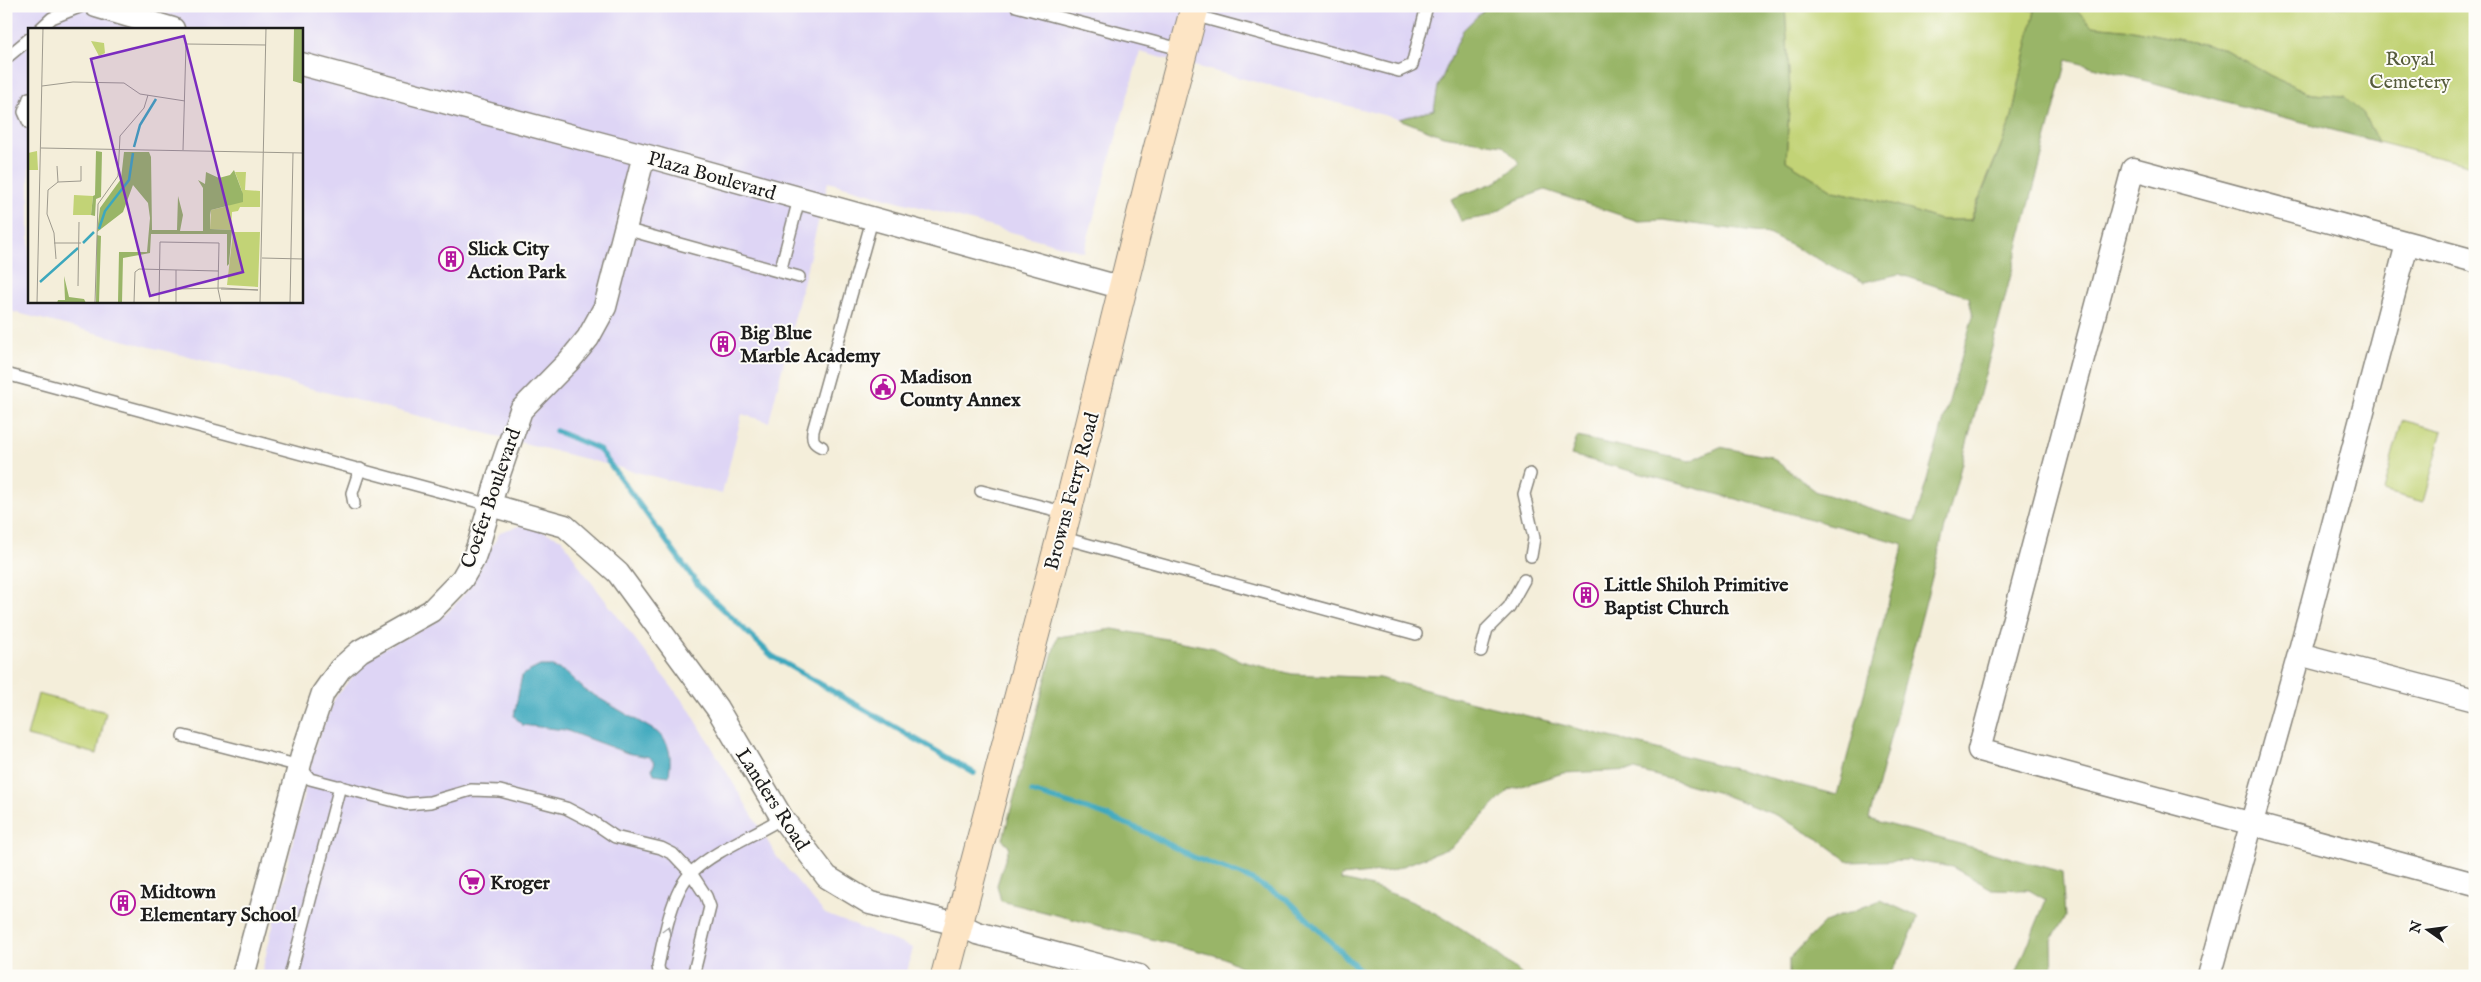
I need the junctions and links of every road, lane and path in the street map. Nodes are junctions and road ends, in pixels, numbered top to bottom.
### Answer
1 (82, 6) edge
2 (96, 6) edge
3 (1016, 6) edge
4 (1427, 6) edge
5 (1194, 10) edge
6 (41, 28) edge
7 (169, 28) edge
8 (28, 40) edge
9 (1184, 50) junction
10 (6, 58) edge
11 (302, 64) edge
12 (28, 101) edge
13 (28, 121) edge
14 (644, 156) junction
15 (799, 199) junction
16 (872, 220) junction
17 (625, 229) junction
18 (2407, 244) junction
19 (2475, 261) edge
20 (780, 272) junction
21 (799, 277) dead end
22 (1123, 288) junction
23 (6, 374) edge
24 (822, 447) dead end
25 (360, 469) junction
26 (1530, 474) dead end
27 (981, 491) dead end
28 (354, 504) dead end
29 (490, 505) junction
30 (1063, 525) junction
31 (1531, 556) dead end
32 (1524, 580) dead end
33 (1416, 634) dead end
34 (1481, 651) dead end
35 (2298, 654) junction
36 (2475, 700) edge
37 (183, 736) dead end
38 (300, 766) junction
39 (340, 786) junction
40 (782, 818) junction
41 (2252, 825) junction
42 (691, 873) junction
43 (2475, 884) edge
44 (958, 924) junction
45 (243, 976) edge
46 (290, 976) edge
47 (664, 976) edge
48 (693, 976) edge
49 (945, 976) edge
50 (1139, 976) edge
51 (2209, 976) edge

1 - 6 lane
2 - 7 street
3 - 9 lane
4 - 5 lane
5 - 9 main road, Browns Ferry Road
8 - 10 lane
9 - 22 main road, Browns Ferry Road
11 - 14 street, Plaza Boulevard
12 - 13 lane
14 - 15 street, Plaza Boulevard
14 - 17 street, Coefer Boulevard
15 - 16 street, Plaza Boulevard
15 - 20 lane
16 - 22 street, Plaza Boulevard
16 - 24 lane
17 - 20 lane
17 - 29 street, Coefer Boulevard
18 - 19 street
18 - 35 street
18 - 41 street
20 - 21 lane
22 - 30 main road, Browns Ferry Road
23 - 25 lane
25 - 28 lane
25 - 29 lane
26 - 31 lane
27 - 30 lane
29 - 38 street, Coefer Boulevard
29 - 40 street, Landers Road
30 - 33 lane
30 - 44 main road, Browns Ferry Road
32 - 34 lane
35 - 36 street
35 - 41 street
37 - 38 lane
38 - 39 lane
38 - 45 street, Coefer Boulevard
39 - 42 lane
39 - 46 lane
40 - 42 lane
40 - 44 street, Landers Road
41 - 43 street
41 - 51 street
47 -> 42 lane
42 - 48 lane
44 - 49 main road, Browns Ferry Road
44 - 50 street, Landers Road

